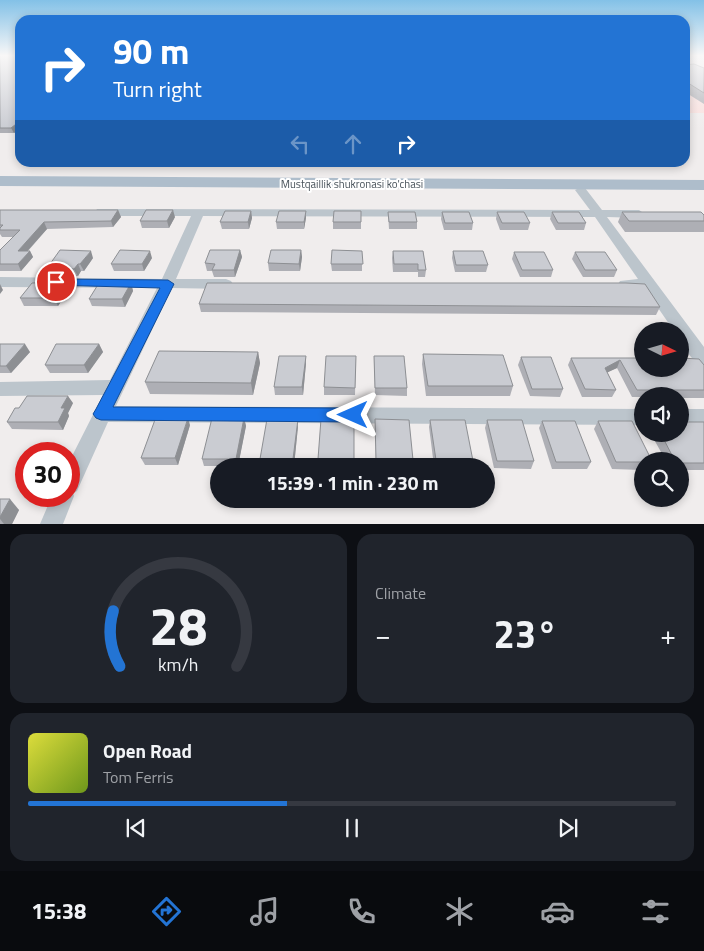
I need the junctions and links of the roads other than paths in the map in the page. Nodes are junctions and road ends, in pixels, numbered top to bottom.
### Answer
1 (0, 181) edge
2 (704, 186) edge
3 (0, 187) edge
4 (581, 190) junction
5 (704, 191) edge
6 (90, 212) edge
7 (199, 212) junction
8 (599, 214) junction
9 (647, 214) edge
10 (0, 282) edge
11 (168, 284) junction
12 (236, 284) edge
13 (610, 284) edge
14 (649, 284) junction
15 (704, 360) edge
16 (114, 387) junction
17 (0, 388) edge
18 (101, 414) junction
19 (634, 417) edge
20 (689, 417) edge
21 (704, 417) edge
22 (80, 460) edge
23 (58, 507) edge
24 (51, 524) edge

1 - 2 main road, Mustqaillik shukronasi ko'chasi
3 - 4 main road, Mustqaillik shukronasi ko'chasi
4 - 5 main road, Mustqaillik shukronasi ko'chasi
4 - 8 street
6 - 7 street
7 - 8 street
7 - 11 street
8 - 9 street
8 - 14 street
10 - 11 street
11 - 12 street
11 - 16 street
13 - 14 street
14 - 15 street
16 - 17 street
16 - 18 street
18 - 19 street
18 - 22 street
20 - 21 street
23 - 24 street

